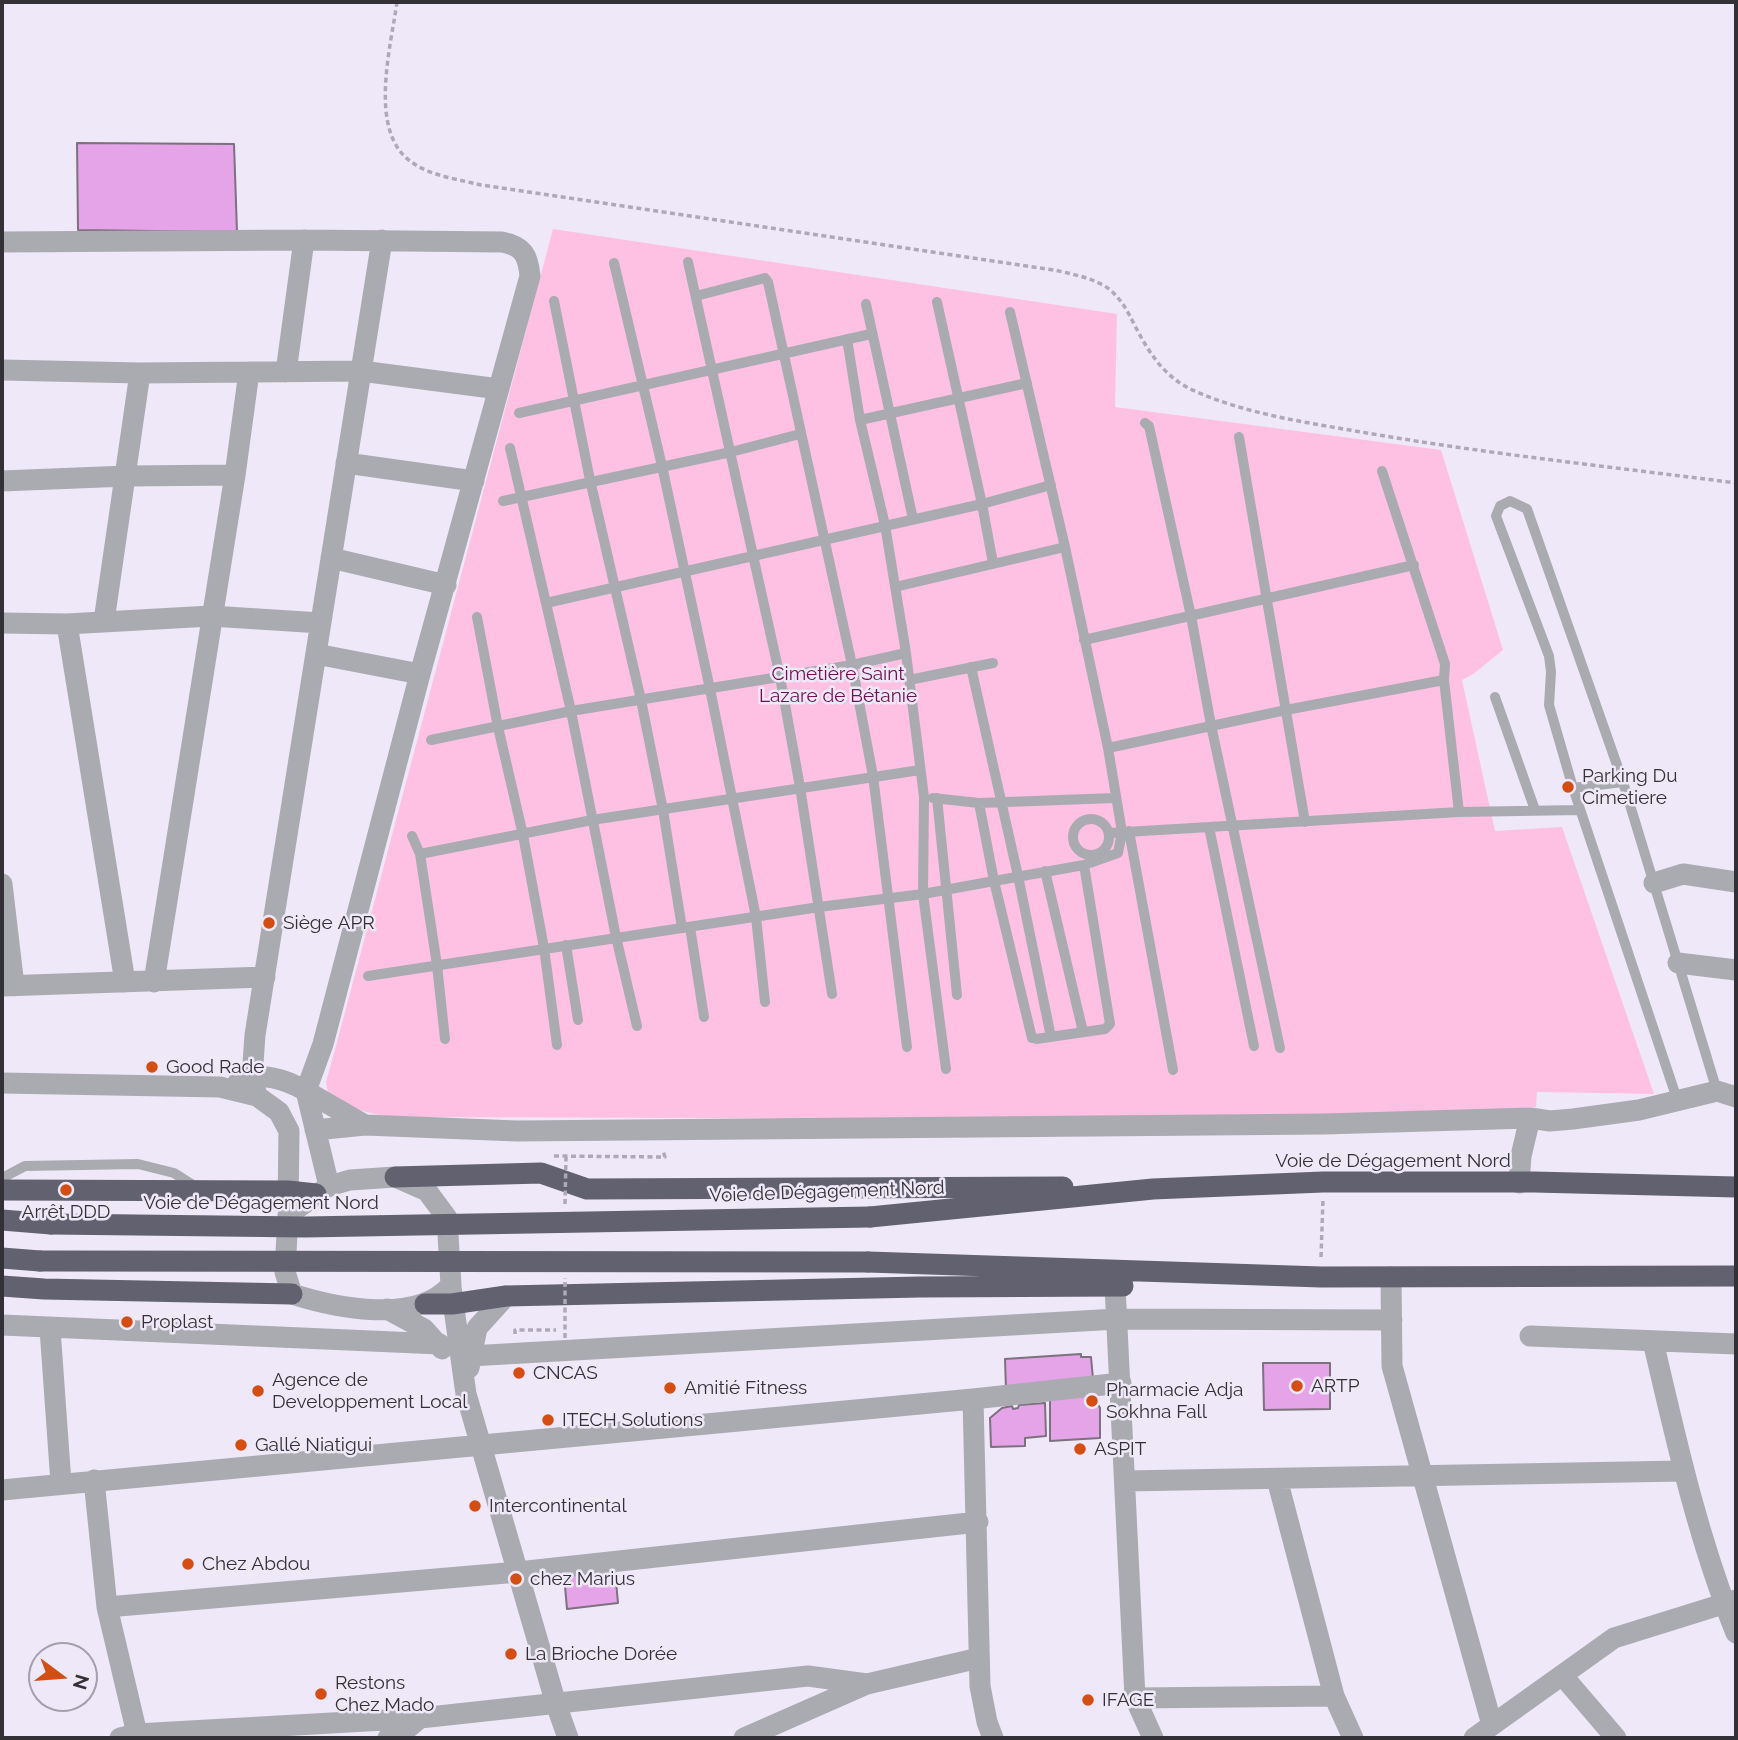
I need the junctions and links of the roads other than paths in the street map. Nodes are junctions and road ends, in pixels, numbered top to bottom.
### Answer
1 (304, 240) junction
2 (382, 240) junction
3 (2, 242) edge
4 (688, 262) dead end
5 (614, 264) dead end
6 (696, 296) junction
7 (554, 301) dead end
8 (937, 302) dead end
9 (866, 304) dead end
10 (1010, 312) dead end
11 (872, 334) junction
12 (847, 339) junction
13 (783, 353) junction
14 (712, 368) junction
15 (2, 370) edge
16 (249, 372) junction
17 (286, 372) junction
18 (361, 372) junction
19 (140, 373) junction
20 (1027, 383) junction
21 (642, 384) junction
22 (499, 389) junction
23 (958, 398) junction
24 (575, 399) junction
25 (519, 413) dead end
26 (890, 414) junction
27 (860, 420) junction
28 (1145, 423) dead end
29 (800, 434) junction
30 (1239, 437) dead end
31 (510, 448) dead end
32 (731, 452) junction
33 (346, 463) junction
34 (662, 466) junction
35 (1382, 471) dead end
36 (235, 475) junction
37 (127, 476) junction
38 (2, 481) edge
39 (474, 481) junction
40 (590, 481) junction
41 (1051, 485) junction
42 (522, 496) junction
43 (503, 501) dead end
44 (982, 505) junction
45 (913, 519) junction
46 (884, 525) junction
47 (824, 541) junction
48 (1065, 547) junction
49 (755, 556) junction
50 (331, 558) junction
51 (993, 563) junction
52 (1414, 565) junction
53 (683, 572) junction
54 (446, 585) junction
55 (615, 586) junction
56 (895, 587) junction
57 (1266, 599) junction
58 (546, 603) junction
59 (211, 616) junction
60 (1191, 616) junction
61 (477, 617) dead end
62 (104, 621) junction
63 (2, 623) edge
64 (321, 623) junction
65 (67, 624) junction
66 (1084, 640) junction
67 (906, 653) junction
68 (316, 654) junction
69 (993, 663) dead end
70 (852, 665) junction
71 (971, 667) junction
72 (420, 674) junction
73 (780, 677) junction
74 (909, 680) junction
75 (1444, 680) junction
76 (710, 689) junction
77 (1495, 696) dead end
78 (641, 700) junction
79 (1286, 710) junction
80 (571, 711) junction
81 (1211, 725) junction
82 (498, 727) junction
83 (431, 740) dead end
84 (1108, 748) junction
85 (920, 770) junction
86 (873, 776) junction
87 (1623, 782) junction
88 (800, 787) junction
89 (1573, 788) junction
90 (924, 797) junction
91 (1115, 797) junction
92 (731, 799) junction
93 (937, 799) junction
94 (979, 803) junction
95 (1002, 803) junction
96 (663, 810) junction
97 (1535, 810) junction
98 (1580, 810) junction
99 (1459, 812) junction
100 (592, 820) junction
101 (1305, 822) junction
102 (1234, 826) junction
103 (1209, 827) junction
104 (1125, 831) junction
105 (1109, 833) dead end
106 (523, 835) junction
107 (412, 836) dead end
108 (420, 854) junction
109 (1084, 865) junction
110 (1045, 871) junction
111 (1018, 876) junction
112 (994, 881) junction
113 (1736, 882) edge
114 (1654, 883) junction
115 (2, 884) edge
116 (945, 890) junction
117 (923, 894) junction
118 (888, 898) junction
119 (819, 907) junction
120 (755, 917) junction
121 (686, 928) junction
122 (616, 937) junction
123 (566, 945) junction
124 (544, 948) junction
125 (1678, 963) junction
126 (438, 964) junction
127 (1736, 970) edge
128 (368, 976) dead end
129 (265, 977) junction
130 (125, 982) junction
131 (154, 982) junction
132 (8, 986) edge
133 (832, 995) dead end
134 (957, 995) dead end
135 (765, 1002) dead end
136 (704, 1017) dead end
137 (578, 1020) dead end
138 (637, 1026) dead end
139 (1083, 1032) junction
140 (1051, 1037) junction
141 (445, 1039) dead end
142 (557, 1045) dead end
143 (1254, 1046) dead end
144 (907, 1047) dead end
145 (1280, 1048) dead end
146 (946, 1069) dead end
147 (1173, 1070) dead end
148 (2, 1083) edge
149 (254, 1086) junction
150 (306, 1091) junction
151 (1727, 1094) edge
152 (1678, 1102) junction
153 (1530, 1118) junction
154 (365, 1125) junction
155 (315, 1130) junction
156 (395, 1177) junction
157 (2, 1178) edge
158 (1519, 1183) junction
159 (1736, 1186) edge
160 (1153, 1189) junction
161 (2, 1190) edge
162 (322, 1190) junction
163 (201, 1191) junction
164 (288, 1191) junction
165 (288, 1215) junction
166 (2, 1220) edge
167 (2, 1258) edge
168 (1216, 1274) junction
169 (1736, 1276) edge
170 (1391, 1277) junction
171 (2, 1286) edge
172 (1115, 1286) junction
173 (292, 1294) junction
174 (452, 1294) junction
175 (506, 1296) junction
176 (425, 1304) joint
177 (387, 1309) junction
178 (1117, 1319) junction
179 (1392, 1320) junction
180 (2, 1325) edge
181 (50, 1329) junction
182 (1530, 1336) dead end
183 (1653, 1341) junction
184 (440, 1344) junction
185 (1736, 1344) edge
186 (470, 1356) junction
187 (1121, 1383) junction
188 (466, 1394) junction
189 (973, 1399) junction
190 (481, 1446) junction
191 (1683, 1471) junction
192 (1423, 1477) junction
193 (1277, 1479) junction
194 (94, 1480) junction
195 (1125, 1481) junction
196 (61, 1483) junction
197 (2, 1490) edge
198 (978, 1522) junction
199 (518, 1572) junction
200 (1730, 1601) edge
201 (107, 1606) junction
202 (1736, 1633) edge
203 (978, 1658) junction
204 (1562, 1675) junction
205 (867, 1684) junction
206 (1334, 1696) junction
207 (1135, 1698) junction
208 (556, 1704) junction
209 (419, 1718) junction
210 (1492, 1725) junction
211 (263, 1733) edge
212 (132, 1737) edge
213 (388, 1738) edge
214 (568, 1738) edge
215 (744, 1738) edge
216 (993, 1738) edge
217 (1153, 1738) edge
218 (1353, 1738) edge
219 (1474, 1738) edge
220 (1616, 1738) edge

1 - 2 street
1 - 3 street
1 - 17 street
2 - 18 street
2 - 22 street
4 - 6 lane
5 - 21 lane
6 - 13 lane
6 - 14 lane
7 - 24 lane
8 - 23 lane
9 - 11 lane
10 - 20 lane
11 - 12 lane
11 - 26 lane
12 - 13 lane
12 - 27 lane
13 - 14 lane
13 - 29 lane
14 - 21 lane
14 - 32 lane
15 - 19 street
16 - 17 street
16 - 19 street
16 - 36 street
17 - 18 street
18 - 22 street
18 - 33 street
19 - 37 street
20 - 23 lane
20 - 41 lane
21 - 24 lane
21 - 34 lane
22 - 39 street
23 - 26 lane
23 - 44 lane
24 - 25 lane
24 - 40 lane
26 - 27 lane
26 - 45 lane
27 - 46 lane
28 - 60 lane
29 - 32 lane
29 - 47 lane
30 - 57 lane
31 - 42 lane
32 - 34 lane
32 - 49 lane
33 - 39 street
33 - 50 street
34 - 40 lane
34 - 53 lane
35 - 52 lane
36 - 37 street
36 - 59 street
37 - 38 street
37 - 62 street
39 - 54 street
40 - 42 lane
40 - 55 lane
41 - 44 lane
41 - 48 lane
42 - 43 lane
42 - 58 lane
44 - 45 lane
44 - 51 lane
45 - 46 lane
46 - 47 lane
46 - 56 lane
47 - 49 lane
47 - 70 lane
48 - 51 lane
48 - 66 lane
49 - 53 lane
49 - 73 lane
50 - 54 street
50 - 64 street
51 - 56 lane
52 - 57 lane
52 - 75 lane
53 - 55 lane
53 - 76 lane
54 - 72 street
55 - 58 lane
55 - 78 lane
56 - 67 lane
57 - 60 lane
57 - 79 lane
58 - 80 lane
59 - 62 street
59 - 64 street
59 - 131 street
60 - 66 lane
60 - 81 lane
61 - 82 lane
62 - 65 street
63 - 65 street
64 - 68 street
65 - 130 street
66 - 84 lane
67 - 70 lane
67 - 74 lane
68 - 72 street
68 - 129 street
69 - 71 lane
70 - 73 lane
70 - 86 lane
71 - 74 lane
71 - 95 lane
72 - 150 street
73 - 76 lane
73 - 88 lane
74 - 85 lane
75 - 79 lane
75 - 99 lane
76 - 78 lane
76 - 92 lane
77 - 97 lane
78 - 80 lane
78 - 96 lane
79 - 81 lane
79 - 101 lane
80 - 82 lane
80 - 100 lane
81 - 84 lane
81 - 102 lane
82 - 83 lane
82 - 106 lane
84 - 91 lane
85 - 86 lane
85 - 90 lane
86 - 88 lane
86 - 118 lane
87 - 89 lane
87 - 89 lane
87 - 114 lane
88 - 92 lane
88 - 119 lane
89 - 98 lane
90 - 93 lane
90 - 117 lane
91 - 95 lane
91 - 104 lane
92 - 96 lane
92 - 120 lane
93 - 94 lane
93 - 116 lane
94 - 95 lane
94 - 112 lane
95 - 111 lane
96 - 100 lane
96 - 121 lane
97 - 98 lane
97 - 99 lane
98 - 152 lane
99 - 101 lane
100 - 106 lane
100 - 122 lane
101 - 102 lane
102 - 103 lane
102 - 145 lane
103 - 104 lane
103 - 143 lane
104 - 105 lane
104 - 109 lane
104 - 147 lane
106 - 108 lane
106 - 124 lane
107 - 108 lane
108 - 126 lane
109 - 110 lane
109 - 139 lane
110 - 111 lane
110 - 139 lane
111 - 112 lane
111 - 140 lane
112 - 116 lane
112 - 140 lane
113 - 114 street
114 - 125 lane
115 - 132 street
116 - 117 lane
116 - 134 lane
117 - 118 lane
117 - 146 lane
118 - 119 lane
118 - 144 lane
119 - 120 lane
119 - 133 lane
120 - 121 lane
120 - 135 lane
121 - 122 lane
121 - 136 lane
122 - 123 lane
122 - 138 lane
123 - 124 lane
123 - 137 lane
124 - 126 lane
124 - 142 lane
125 - 127 street
125 - 151 lane
126 - 128 lane
126 - 141 lane
129 - 131 street
129 - 149 street
130 - 131 street
130 - 132 street
139 - 140 lane
148 - 149 street
149 - 150 street
149 - 164 street
150 - 154 street
150 - 155 street
151 - 152 street
152 - 153 street
153 - 154 street
153 - 158 street
154 - 155 street
155 - 162 street
156 - 160 highway
156 - 162 street
156 - 174 street
157 - 163 lane
158 - 159 highway, Voie de Dégagement Nord
158 - 160 highway, Voie de Dégagement Nord
160 - 166 highway, Voie de Dégagement Nord, bridge
161 - 163 highway
162 - 164 highway
162 - 165 street
163 - 164 highway
164 - 165 street
165 - 173 street
167 - 168 highway, bridge
168 - 170 highway
168 - 172 highway
169 - 170 highway
170 - 179 street
171 - 173 highway
172 - 175 highway
172 - 178 street
173 - 177 street
174 - 175 highway
174 - 176 highway
174 - 188 street
175 - 186 street
176 - 177 street
177 - 184 street
178 - 179 street
178 - 186 street
178 - 187 street
179 - 192 street
180 - 181 street
181 - 184 street
181 - 196 street
182 - 183 street
183 - 185 street
183 - 191 street
184 - 188 street
186 - 188 street
187 - 189 street
187 - 195 street
188 - 190 street
189 - 190 street
189 - 198 street
190 - 194 street
190 - 199 street
191 - 192 street
191 - 200 street
192 - 193 street
192 - 210 street
193 - 195 street
193 - 206 street
194 - 196 street
194 - 201 street
195 - 207 street
196 - 197 street
198 - 199 street
198 - 203 street
199 - 201 street
199 - 208 street
200 - 202 street
200 - 204 street
201 - 212 street
203 - 205 street
203 - 216 street
204 - 210 street
204 - 220 street
205 - 208 street
205 - 215 street
206 - 207 street
206 - 218 street
207 - 217 street
208 - 209 street
208 - 214 street
209 - 211 street
209 - 213 street
210 - 219 street
211 - 212 street

